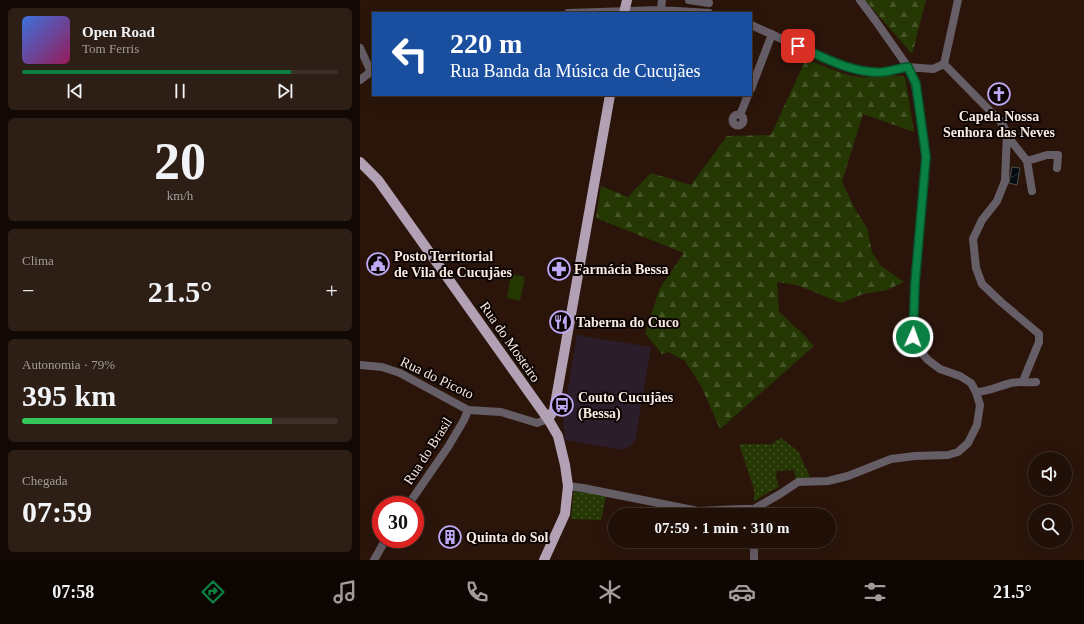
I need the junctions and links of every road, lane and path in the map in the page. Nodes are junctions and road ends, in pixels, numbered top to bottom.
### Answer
1 (662, 0) edge
2 (690, 0) edge
3 (860, 0) edge
4 (958, 0) edge
5 (710, 1) edge
6 (625, 8) edge
7 (660, 10) junction
8 (579, 12) edge
9 (692, 12) edge
10 (708, 12) edge
11 (752, 25) edge
12 (772, 34) junction
13 (360, 48) edge
14 (944, 64) junction
15 (908, 67) junction
16 (372, 70) edge
17 (360, 80) edge
18 (752, 86) edge
19 (610, 96) edge
20 (748, 96) edge
21 (740, 115) dead end
22 (1007, 132) junction
23 (1027, 161) junction
24 (360, 162) edge
25 (1057, 168) dead end
26 (1032, 191) dead end
27 (360, 365) edge
28 (1022, 381) junction
29 (1036, 382) dead end
30 (976, 392) junction
31 (468, 410) junction
32 (548, 419) junction
33 (568, 486) junction
34 (414, 496) edge
35 (682, 508) edge
36 (760, 508) edge
37 (381, 548) edge
38 (754, 548) edge
39 (374, 560) edge
40 (544, 560) edge
41 (754, 560) edge

1 - 7 street
2 - 5 street
3 - 15 street
4 - 14 street
5 - 10 street
6 - 7 street
6 - 8 street
7 - 9 street
11 - 12 street
12 - 15 street
12 - 18 street
13 - 16 street
14 - 15 street
14 - 22 street
15 - 30 street
16 - 17 street
19 - 32 main road
20 - 21 street
22 - 23 street
22 - 28 street
23 - 25 street
23 - 26 street
24 - 32 main road, Rua do Mosteiro
27 - 31 street, Rua do Picoto
28 - 29 street
28 - 30 street
30 - 36 street
31 - 32 street, Rua do Picoto
31 - 34 street, Rua do Brasil
32 - 33 main road, Rua do Mosteiro
33 - 35 street
33 - 40 main road, Rua do Mosteiro
37 - 39 street
38 - 41 street

